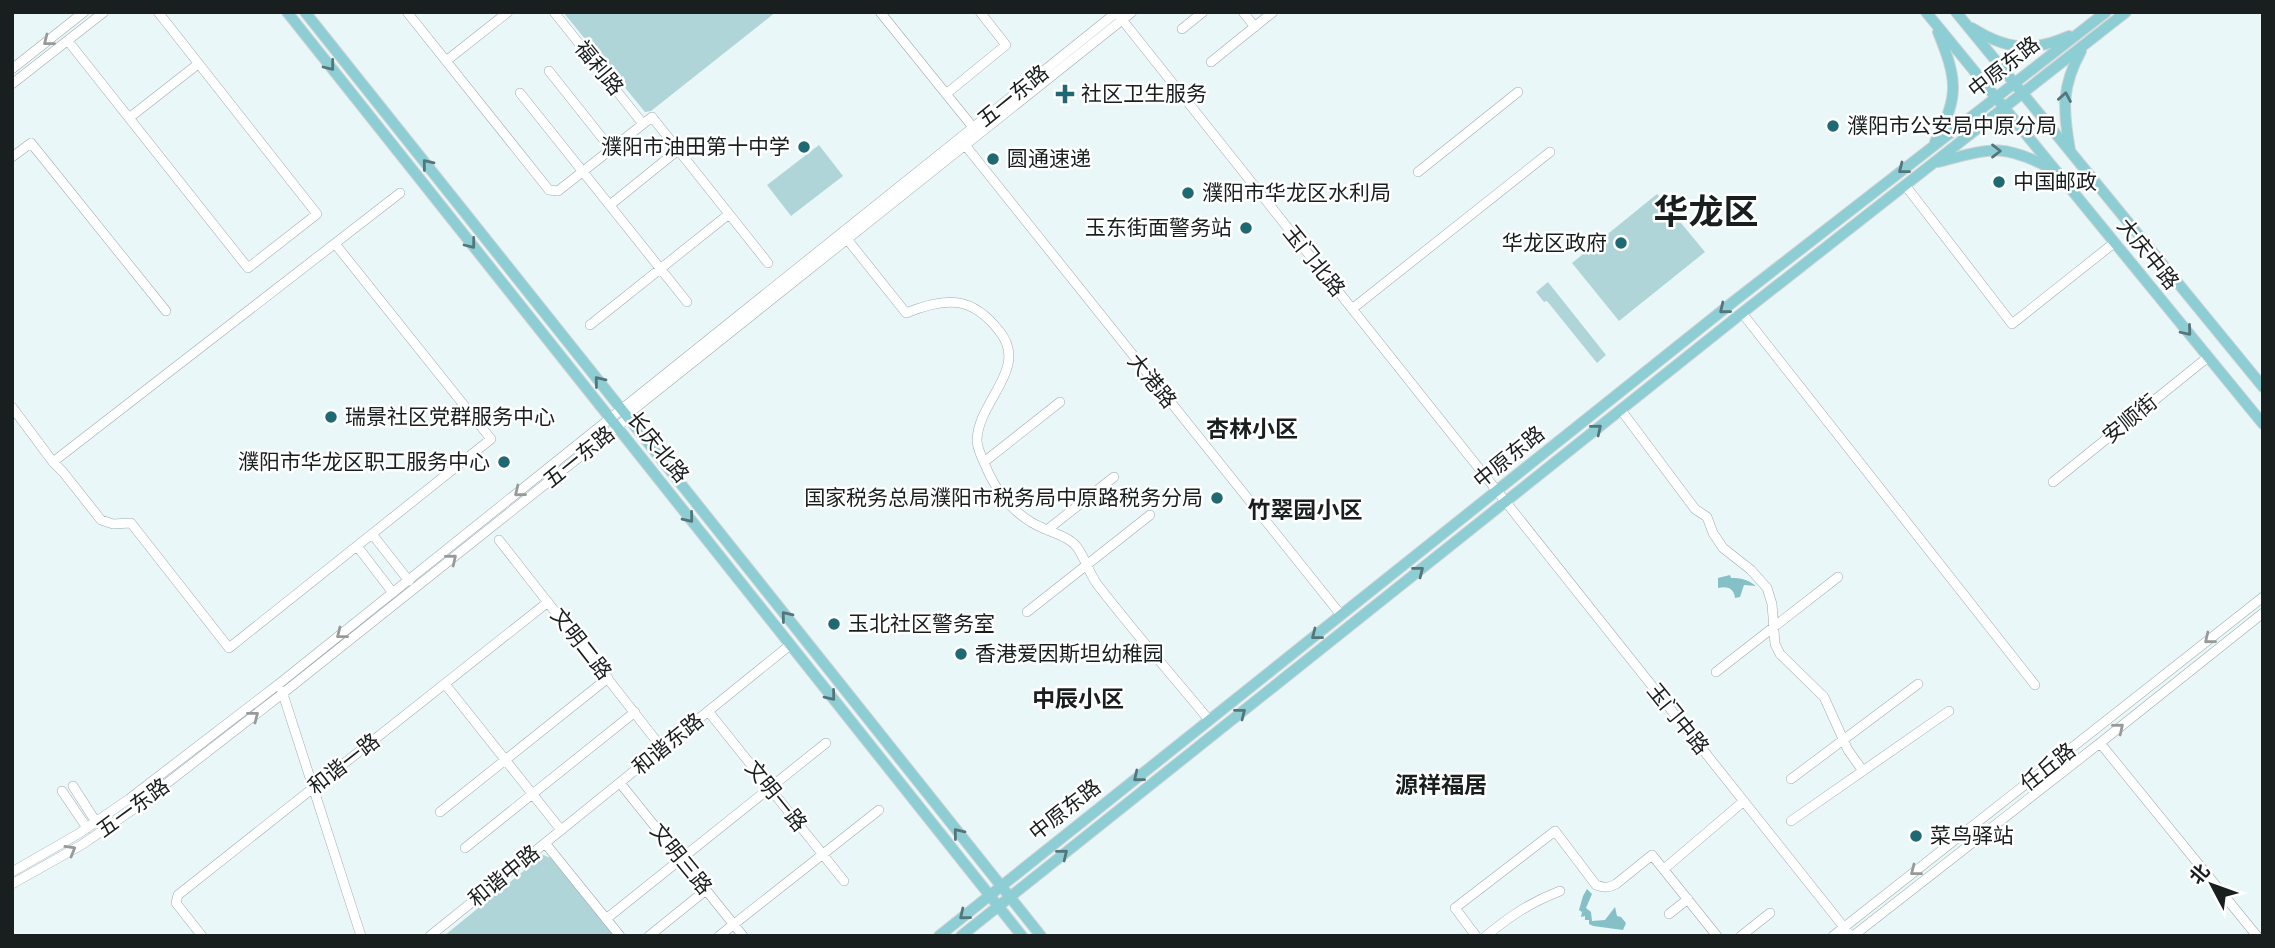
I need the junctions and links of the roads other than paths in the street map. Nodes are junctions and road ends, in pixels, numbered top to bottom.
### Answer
1 (84, 12) edge
2 (103, 12) edge
3 (158, 12) edge
4 (287, 12) edge
5 (306, 12) edge
6 (407, 12) edge
7 (509, 12) edge
8 (554, 12) edge
9 (880, 12) edge
10 (980, 12) edge
11 (1132, 12) edge
12 (1202, 12) edge
13 (1243, 12) edge
14 (1273, 12) edge
15 (1926, 12) edge
16 (1955, 12) edge
17 (2106, 12) edge
18 (2126, 12) edge
19 (1117, 14) edge
20 (1934, 23) junction
21 (1965, 24) junction
22 (1255, 27) junction
23 (2087, 27) junction
24 (1182, 29) dead end
25 (68, 41) junction
26 (2084, 45) junction
27 (446, 61) junction
28 (1211, 62) dead end
29 (198, 64) junction
30 (12, 69) edge
31 (550, 71) dead end
32 (2014, 83) junction
33 (12, 84) edge
34 (1518, 92) dead end
35 (520, 93) dead end
36 (2022, 93) junction
37 (946, 94) junction
38 (1996, 97) junction
39 (2004, 108) junction
40 (130, 118) junction
41 (643, 124) junction
42 (976, 131) junction
43 (965, 145) junction
44 (1933, 146) junction
45 (611, 149) junction
46 (678, 150) junction
47 (1550, 152) dead end
48 (2070, 152) junction
49 (12, 157) edge
50 (1932, 164) junction
51 (583, 171) junction
52 (1418, 172) dead end
53 (2056, 172) junction
54 (1905, 185) junction
55 (400, 194) dead end
56 (610, 205) junction
57 (729, 214) junction
58 (847, 239) junction
59 (2114, 243) junction
60 (336, 244) junction
61 (768, 263) dead end
62 (661, 269) junction
63 (687, 302) dead end
64 (1352, 309) junction
65 (166, 312) dead end
66 (1742, 313) junction
67 (590, 325) dead end
68 (2208, 357) junction
69 (2263, 387) edge
70 (1060, 402) dead end
71 (12, 407) edge
72 (1621, 410) junction
73 (625, 413) junction
74 (613, 422) junction
75 (2263, 424) edge
76 (53, 462) junction
77 (984, 462) junction
78 (1114, 477) dead end
79 (2053, 482) dead end
80 (1497, 491) junction
81 (1506, 502) junction
82 (1150, 515) dead end
83 (1047, 530) junction
84 (372, 534) junction
85 (499, 540) dead end
86 (357, 546) junction
87 (1087, 565) junction
88 (1838, 577) dead end
89 (408, 581) junction
90 (393, 593) junction
91 (2263, 597) edge
92 (548, 602) junction
93 (1027, 612) dead end
94 (2263, 613) edge
95 (1341, 615) junction
96 (1773, 628) junction
97 (790, 645) junction
98 (1716, 672) dead end
99 (608, 678) junction
100 (280, 683) junction
101 (445, 684) junction
102 (1918, 684) dead end
103 (2035, 685) dead end
104 (282, 694) junction
105 (708, 711) junction
106 (1949, 711) dead end
107 (635, 712) junction
108 (1209, 720) junction
109 (1843, 740) junction
110 (826, 743) dead end
111 (2100, 743) junction
112 (662, 748) junction
113 (506, 760) junction
114 (1863, 771) junction
115 (1791, 779) dead end
116 (620, 783) junction
117 (73, 786) dead end
118 (313, 788) junction
119 (769, 788) junction
120 (62, 791) dead end
121 (533, 794) junction
122 (1744, 801) junction
123 (878, 810) dead end
124 (440, 812) dead end
125 (1791, 821) dead end
126 (96, 822) junction
127 (86, 828) junction
128 (561, 830) junction
129 (545, 843) junction
130 (465, 848) dead end
131 (822, 854) junction
132 (681, 859) junction
133 (1664, 869) junction
134 (12, 872) edge
135 (844, 881) dead end
136 (12, 884) edge
137 (1001, 886) junction
138 (706, 890) junction
139 (1560, 891) dead end
140 (990, 895) junction
141 (1010, 897) junction
142 (1688, 899) junction
143 (998, 906) junction
144 (1770, 913) dead end
145 (1669, 914) dead end
146 (606, 919) junction
147 (734, 924) junction
148 (1844, 927) junction
149 (202, 936) edge
150 (361, 936) edge
151 (430, 936) edge
152 (620, 936) edge
153 (649, 936) edge
154 (719, 936) edge
155 (743, 936) edge
156 (939, 936) edge
157 (961, 936) edge
158 (1022, 936) edge
159 (1041, 936) edge
160 (1476, 936) edge
161 (1486, 936) edge
162 (1717, 936) edge
163 (1741, 936) edge
164 (1833, 936) edge
165 (1852, 936) edge
166 (2257, 936) edge

1 -> 30 street
2 - 25 street
3 - 29 street
4 -> 74 main road, 长庆北路
73 -> 5 main road, 长庆北路
6 - 27 street
7 - 27 street
8 - 41 street, 福利路
9 - 37 street
10 - 37 street
11 - 19 street, 五一东路
12 - 24 street
13 - 22 street
14 - 22 street
15 - 20 main road
16 - 21 main road, 大庆中路
17 - 23 main road, 中原东路
18 - 26 main road, 中原东路
19 - 42 street, 五一东路
19 - 64 street, 玉门北路
20 - 38 main road, 大庆中路
20 - 44 main road
21 - 23 main road
21 - 32 main road, 大庆中路
22 - 28 street
23 - 32 main road, 中原东路
25 - 33 street
25 - 40 street
26 - 36 main road, 中原东路
48 -> 26 main road
27 - 51 street
29 - 40 street
29 - 40 street
31 - 45 street
32 - 36 main road, 大庆中路
32 - 38 main road, 中原东路
34 - 52 street
35 - 51 street
36 - 39 main road, 中原东路
36 - 48 main road, 大庆中路
37 - 42 street
38 - 39 main road, 大庆中路
38 - 44 main road, 中原东路
39 - 50 main road, 中原东路
39 - 53 main road, 大庆中路
41 - 45 street
41 - 46 street
42 - 43 street, 五一东路
42 - 73 street, 五一东路
43 - 58 street, 五一东路
43 - 95 street, 大港路
44 -> 80 main road, 中原东路
45 - 51 street
46 - 56 street
46 - 57 street
47 - 64 street
48 - 69 main road, 大庆中路
49 - 65 street
50 -> 53 main road
50 - 54 main road, 中原东路
51 - 56 street
53 - 59 main road, 大庆中路
54 - 59 street
54 - 66 main road, 中原东路
55 - 60 street
56 - 62 street
57 - 61 street
57 - 62 street
58 - 73 street, 五一东路
58 - 77 street
59 -> 68 main road, 大庆中路
60 - 76 street
60 - 84 street
62 - 63 street
62 - 67 street
64 - 80 street, 玉门北路
66 - 72 main road, 中原东路
66 - 103 street
68 - 75 main road, 大庆中路
68 - 79 street, 安顺街
70 - 77 street
71 - 76 street
81 -> 72 main road, 中原东路
72 - 96 street
73 - 74 street, 五一东路
137 -> 73 main road, 长庆北路
74 -> 89 street, 五一东路
74 -> 97 main road, 长庆北路
104 -> 74 street, 五一东路
76 - 86 street
77 - 83 street
78 - 83 street
80 - 81 street, 玉门北路
80 - 95 main road, 中原东路
81 - 122 street, 玉门中路
141 -> 81 main road, 中原东路
82 - 87 street
83 - 87 street
84 - 86 street
84 - 89 street
85 - 92 street, 文明二路
86 - 90 street
87 - 93 street
87 - 108 street
88 - 96 street
89 - 90 street, 五一东路
90 -> 100 street, 五一东路
91 -> 148 street, 任丘路
92 - 99 street, 文明二路
92 - 101 street, 和谐一路
111 -> 94 street, 任丘路
95 -> 108 main road, 中原东路
96 - 98 street
96 - 109 street
97 - 105 street, 和谐东路
97 -> 140 main road, 长庆北路
99 - 107 street, 文明二路
99 - 113 street
100 - 104 street
100 - 126 street, 五一东路
101 - 113 street
101 - 118 street, 和谐一路
102 - 109 street
104 - 118 street
136 -> 104 street, 五一东路
105 - 112 street, 和谐东路
105 - 119 street, 文明一路
106 - 114 street
107 - 112 street, 文明二路
107 - 121 street
108 -> 137 main road, 中原东路
109 - 114 street
109 - 115 street
110 - 119 street
111 - 165 street, 任丘路
111 - 166 street
112 - 116 street, 和谐东路
113 - 121 street
113 - 124 street
114 - 125 street
116 - 128 street, 和谐东路
116 - 132 street, 文明三路
117 - 126 street
118 - 149 street, 和谐一路
118 - 150 street
119 - 131 street, 文明一路
119 - 132 street
120 - 127 street
121 - 128 street
121 - 130 street
122 - 133 street
122 - 148 street, 玉门中路
123 - 131 street
126 - 127 street, 五一东路
127 - 134 street, 五一东路
128 - 129 street, 和谐东路
129 - 146 street
129 - 151 street, 和谐中路
131 - 135 street, 文明一路
131 - 147 street
132 - 138 street, 文明三路
132 - 146 street
133 - 142 street
133 - 160 street
137 - 140 main road, 中原东路
137 - 141 main road, 长庆北路
138 - 147 street, 文明三路
138 - 153 street
139 - 161 street
140 - 143 main road, 长庆北路
140 -> 156 main road, 中原东路
141 - 143 main road, 中原东路
141 - 159 main road, 长庆北路
142 - 145 street
142 - 162 street
143 - 157 main road, 中原东路
143 - 158 main road, 长庆北路
144 - 163 street
146 - 152 street
147 - 154 street
147 - 155 street, 文明三路
148 - 164 street, 任丘路
148 - 165 street, 玉门中路

